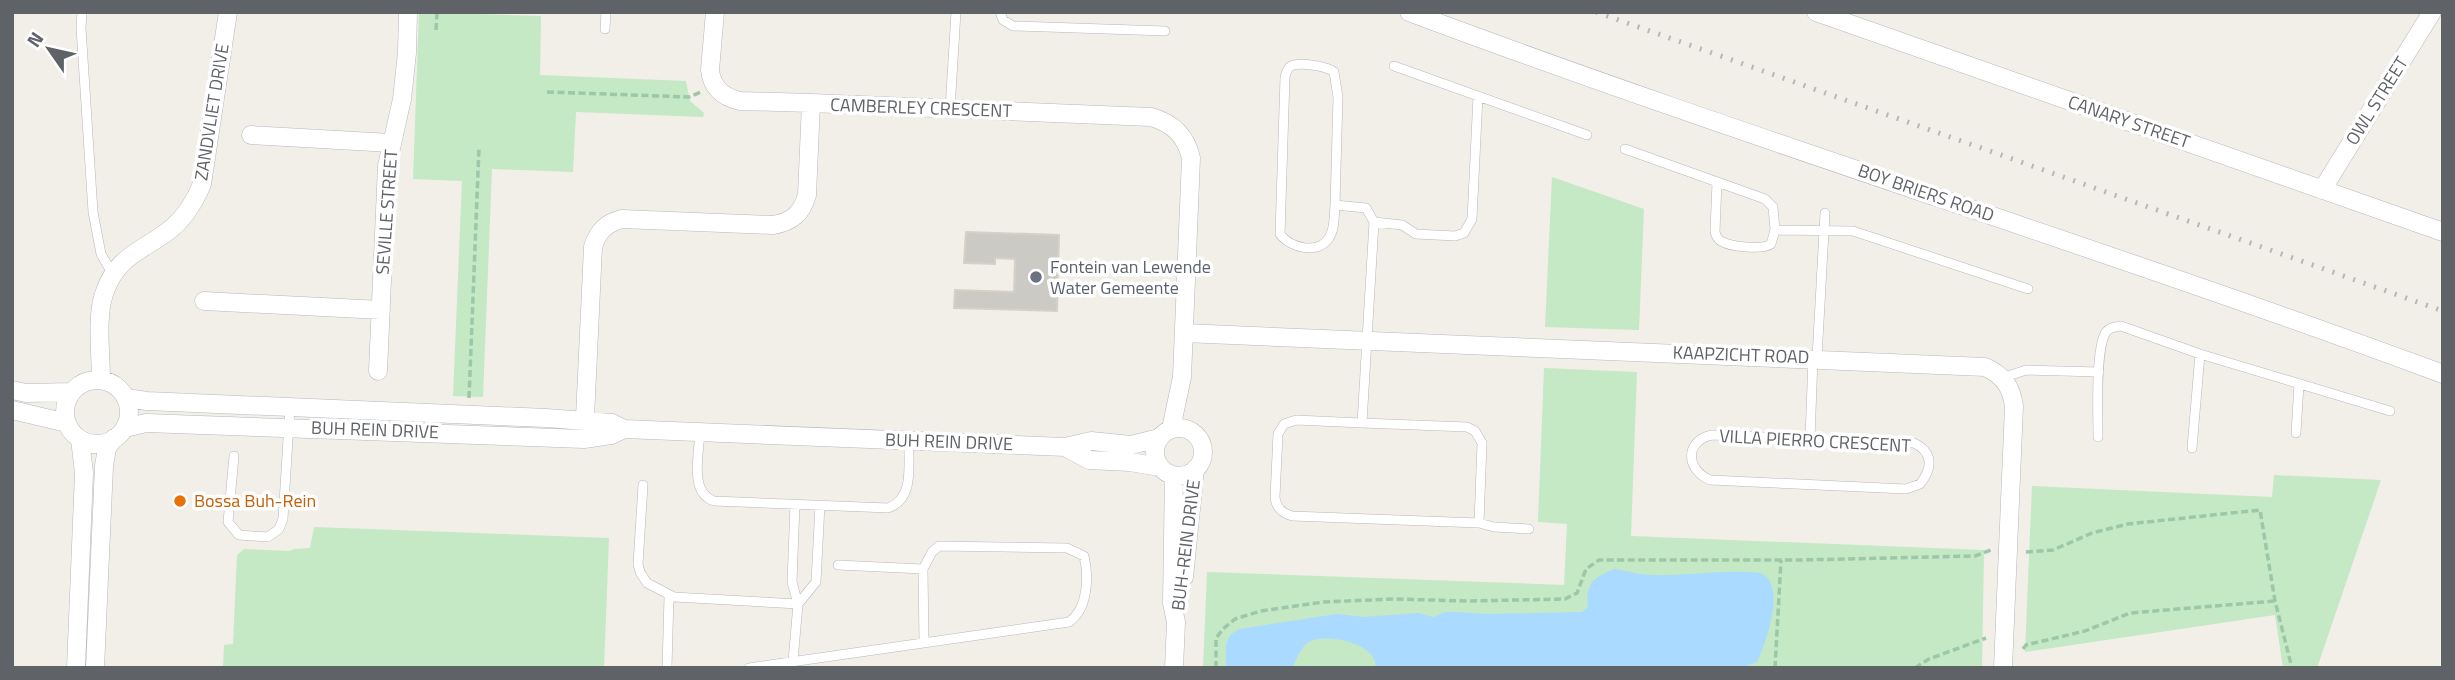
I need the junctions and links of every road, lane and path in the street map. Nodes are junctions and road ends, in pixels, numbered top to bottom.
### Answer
1 (82, 12) edge
2 (228, 12) edge
3 (408, 12) edge
4 (437, 12) edge
5 (606, 12) edge
6 (715, 12) edge
7 (956, 12) edge
8 (1000, 12) edge
9 (1409, 12) edge
10 (1816, 12) edge
11 (2432, 12) edge
12 (605, 29) dead end
13 (436, 30) dead end
14 (1165, 31) dead end
15 (1394, 66) dead end
16 (714, 85) junction
17 (547, 92) dead end
18 (1478, 96) junction
19 (811, 103) junction
20 (950, 109) junction
21 (251, 135) dead end
22 (1587, 135) dead end
23 (391, 143) junction
24 (479, 147) dead end
25 (1625, 149) dead end
26 (1717, 182) junction
27 (2322, 190) junction
28 (1335, 205) junction
29 (1825, 213) dead end
30 (1374, 222) junction
31 (1775, 229) junction
32 (1824, 230) junction
33 (2443, 232) edge
34 (113, 275) junction
35 (2028, 289) dead end
36 (204, 301) dead end
37 (381, 310) junction
38 (1184, 333) junction
39 (1367, 340) junction
40 (2200, 354) junction
41 (1815, 358) junction
42 (378, 371) dead end
43 (2099, 372) junction
44 (2443, 374) edge
45 (1182, 377) junction
46 (2002, 377) junction
47 (101, 380) junction
48 (2299, 384) junction
49 (12, 390) edge
50 (72, 392) junction
51 (126, 398) junction
52 (290, 407) junction
53 (12, 410) edge
54 (2390, 411) dead end
55 (439, 413) junction
56 (468, 414) junction
57 (1362, 422) junction
58 (67, 423) junction
59 (288, 428) junction
60 (585, 430) junction
61 (439, 432) junction
62 (700, 432) junction
63 (119, 433) junction
64 (1193, 433) junction
65 (2296, 433) dead end
66 (1165, 434) junction
67 (2098, 438) dead end
68 (80, 439) junction
69 (1810, 439) junction
70 (909, 440) junction
71 (1065, 447) junction
72 (2192, 448) dead end
73 (234, 456) dead end
74 (1195, 469) junction
75 (1167, 471) junction
76 (643, 485) dead end
77 (795, 505) junction
78 (820, 505) junction
79 (1479, 523) junction
80 (1529, 529) dead end
81 (2008, 551) junction
82 (1781, 559) junction
83 (838, 565) dead end
84 (923, 569) junction
85 (669, 596) junction
86 (2275, 601) junction
87 (798, 604) junction
88 (1176, 622) junction
89 (923, 642) junction
90 (1985, 650) dead end
91 (793, 661) junction
92 (2003, 666) edge
93 (76, 668) edge
94 (95, 668) edge
95 (667, 668) edge
96 (749, 668) edge
97 (1174, 668) edge
98 (1216, 668) edge
99 (1775, 668) edge
100 (1914, 668) edge
101 (2292, 668) edge

1 - 34 lane
2 - 34 street, ZANDVLIET DRIVE
3 - 23 street, SEVILLE STREET
4 - 13 path
5 - 12 lane
6 - 16 street
7 - 20 lane
8 - 14 lane
9 - 44 street, BOY BRIERS ROAD
10 - 27 street, CANARY STREET
11 - 27 street, OWL STREET
15 - 18 lane
16 - 17 path
16 - 19 street
18 - 22 lane
18 - 30 lane
19 - 20 street, CAMBERLEY CRESCENT
19 - 60 street, CAMBERLEY CRESCENT
20 - 38 street, CAMBERLEY CRESCENT
21 - 23 street
23 - 37 street, SEVILLE STREET
24 - 56 path
25 - 26 lane
26 - 31 lane
26 - 31 lane
27 - 33 street, CANARY STREET
28 - 28 lane
28 - 30 lane
29 - 32 lane
30 - 39 lane
31 - 32 lane
32 - 35 lane
32 - 41 lane
34 - 47 street, ZANDVLIET DRIVE
36 - 37 street
37 - 42 street, SEVILLE STREET
38 - 39 street, KAAPZICHT ROAD
38 - 45 street, CAMBERLEY CRESCENT
39 - 41 street, KAAPZICHT ROAD
39 - 57 lane
40 - 43 lane
40 - 48 lane
40 - 72 lane
41 - 46 street, KAAPZICHT ROAD
41 - 69 lane
43 - 46 lane
43 - 67 lane
45 - 64 street, CAMBERLEY CRESCENT
45 - 66 street, CAMBERLEY CRESCENT
46 - 81 street
47 - 50 street
47 - 51 street
48 - 54 lane
48 - 65 lane
49 - 50 street
50 - 58 street
51 - 52 street, BUH REIN DRIVE
51 - 63 street
52 - 55 street, BUH REIN DRIVE
52 - 59 lane
53 - 58 street
55 - 56 street, BUH REIN DRIVE
55 - 61 street
56 - 60 street, BUH REIN DRIVE
57 - 79 lane
57 - 79 lane
58 - 68 street
59 - 61 street, BUH REIN DRIVE
59 - 63 street, BUH REIN DRIVE
59 - 73 lane
60 - 61 street, BUH REIN DRIVE
60 - 62 street, BUH REIN DRIVE
62 - 70 street, BUH REIN DRIVE
62 - 77 lane
63 - 68 street
63 - 94 street
64 - 66 street
64 - 74 street
66 - 71 street, BUH REIN DRIVE
66 - 75 street
68 - 93 street
69 - 69 lane, VILLA PIERRO CRESCENT
70 - 71 street, BUH REIN DRIVE
70 - 78 lane
71 - 75 street, BUH REIN DRIVE
74 - 75 street
74 - 88 street, BUH-REIN DRIVE
75 - 88 street, BUH-REIN DRIVE
76 - 85 lane
77 - 78 lane
77 - 87 lane
78 - 87 lane
79 - 80 lane
81 - 82 path
81 - 86 path
81 - 92 street
82 - 98 path
82 - 99 path
83 - 84 lane
84 - 89 lane
84 - 89 lane
85 - 87 lane
85 - 95 lane
86 - 92 path
86 - 101 path
87 - 91 lane
88 - 97 street, BUH-REIN DRIVE
89 - 91 lane
90 - 100 path
91 - 96 lane

